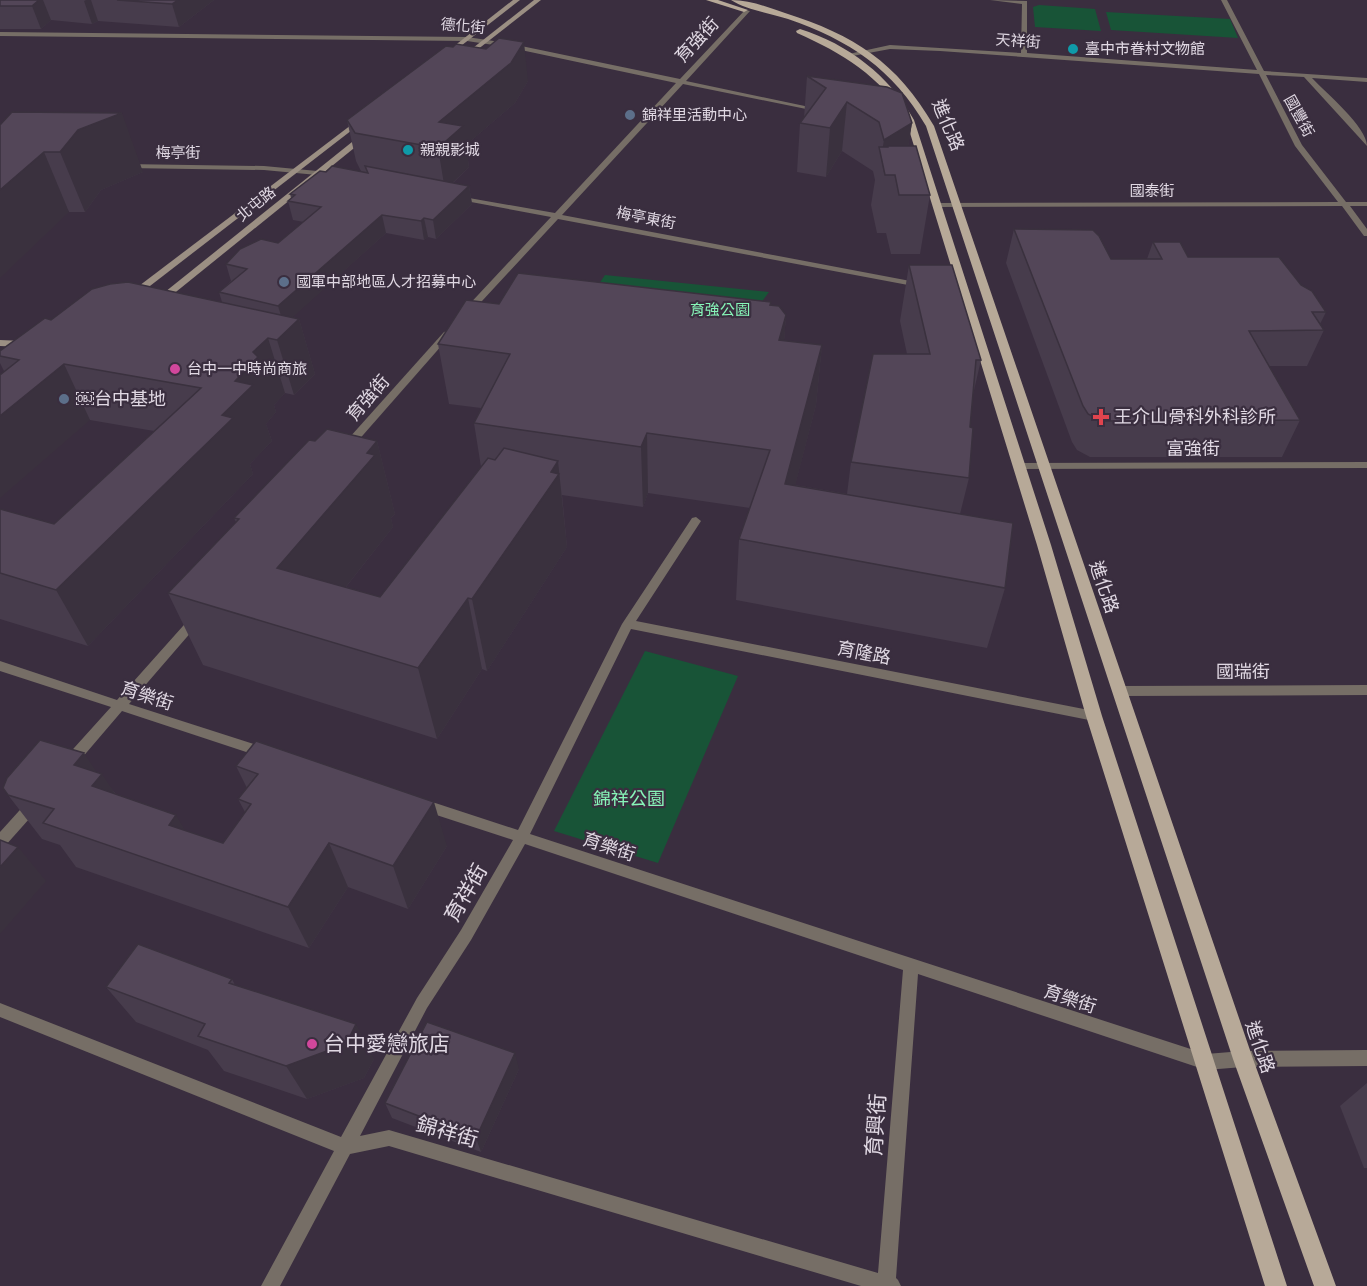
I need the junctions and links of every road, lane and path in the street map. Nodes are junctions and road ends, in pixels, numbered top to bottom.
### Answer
1 (509, 0) edge
2 (517, 0) edge
3 (543, 0) edge
4 (710, 0) edge
5 (735, 0) edge
6 (993, 0) edge
7 (1224, 0) edge
8 (535, 2) edge
9 (747, 11) junction
10 (501, 13) junction
11 (0, 34) edge
12 (467, 39) junction
13 (484, 42) junction
14 (865, 51) junction
15 (848, 55) junction
16 (1024, 56) junction
17 (441, 58) edge
18 (459, 62) edge
19 (1261, 73) junction
20 (1306, 76) junction
21 (1367, 80) edge
22 (681, 82) junction
23 (825, 112) edge
24 (368, 115) edge
25 (369, 132) edge
26 (1367, 144) edge
27 (122, 166) dead end
28 (296, 171) junction
29 (319, 173) junction
30 (340, 175) edge
31 (444, 195) edge
32 (1343, 204) junction
33 (1367, 204) edge
34 (937, 205) junction
35 (958, 205) junction
36 (556, 215) junction
37 (1367, 234) edge
38 (932, 288) edge
39 (130, 297) edge
40 (151, 307) edge
41 (0, 343) edge
42 (9, 352) edge
43 (335, 461) edge
44 (1042, 465) junction
45 (1367, 465) edge
46 (1018, 466) junction
47 (696, 521) dead end
48 (204, 610) edge
49 (628, 624) junction
50 (0, 666) edge
51 (1367, 690) edge
52 (1119, 691) junction
53 (120, 706) junction
54 (1094, 716) junction
55 (277, 757) edge
56 (60, 774) edge
57 (38, 799) edge
58 (411, 801) edge
59 (522, 837) junction
60 (0, 842) edge
61 (911, 966) junction
62 (0, 1010) edge
63 (1367, 1058) edge
64 (1243, 1059) junction
65 (1206, 1062) junction
66 (345, 1148) junction
67 (888, 1285) edge
68 (270, 1286) edge
69 (1276, 1286) edge
70 (1325, 1286) edge

1 - 10 main road
2 - 10 main road
3 - 8 main road
4 - 9 main road, 進化路
5 - 14 main road, 進化路
6 - 16 street
7 - 19 street, 國豐街
8 - 13 main road
9 - 15 main road, 進化路
9 - 22 street, 育強街
10 - 12 main road
11 - 12 street, 德化街
12 - 13 street, 德化街
12 - 17 main road
13 - 18 main road
13 - 22 street, 德化街
14 - 15 street, 天祥街
14 - 16 street, 天祥街
14 - 35 main road, 進化路
15 - 34 main road, 進化路
16 - 19 street, 天祥街
19 - 20 street, 天祥街
19 - 32 street, 國豐街
20 - 21 street, 天祥街
20 - 26 street
22 - 23 street, 德化街
22 - 36 street, 育強街
24 - 28 main road, 北屯路
25 - 29 main road, 北屯路
27 - 28 street, 梅亭街
28 - 29 street, 梅亭街
28 - 39 main road, 北屯路
29 - 30 street
29 - 40 main road, 北屯路
31 - 36 street, 梅亭東街
32 - 33 street, 國泰街
32 - 35 street, 國泰街
32 - 37 street, 國豐街
34 - 35 street, 國泰街
34 - 46 main road, 進化路
35 - 44 main road, 進化路
36 - 38 street, 梅亭東街
36 - 43 street, 育強街
41 - 42 main road
44 - 45 street, 富強街
44 - 46 street, 富強街
44 - 52 main road, 進化路
46 - 54 main road, 進化路
47 - 49 street, 育祥街
48 - 53 street
49 - 54 street, 育隆路
49 - 59 street, 育祥街
50 - 53 street, 育樂街
51 - 52 street, 國瑞街
52 - 64 main road, 進化路
53 - 55 street, 育樂街
53 - 56 street
54 - 65 main road, 進化路
57 - 60 street
58 - 59 street, 育樂街
59 - 61 street, 育樂街
59 - 66 street, 育祥街
61 - 65 street, 育樂街
61 - 67 street, 育興街
62 - 66 street
63 - 64 street
64 - 65 street
64 - 70 main road, 進化路
65 - 69 main road, 進化路
66 - 67 street, 錦祥街
66 - 68 street, 育祥街

